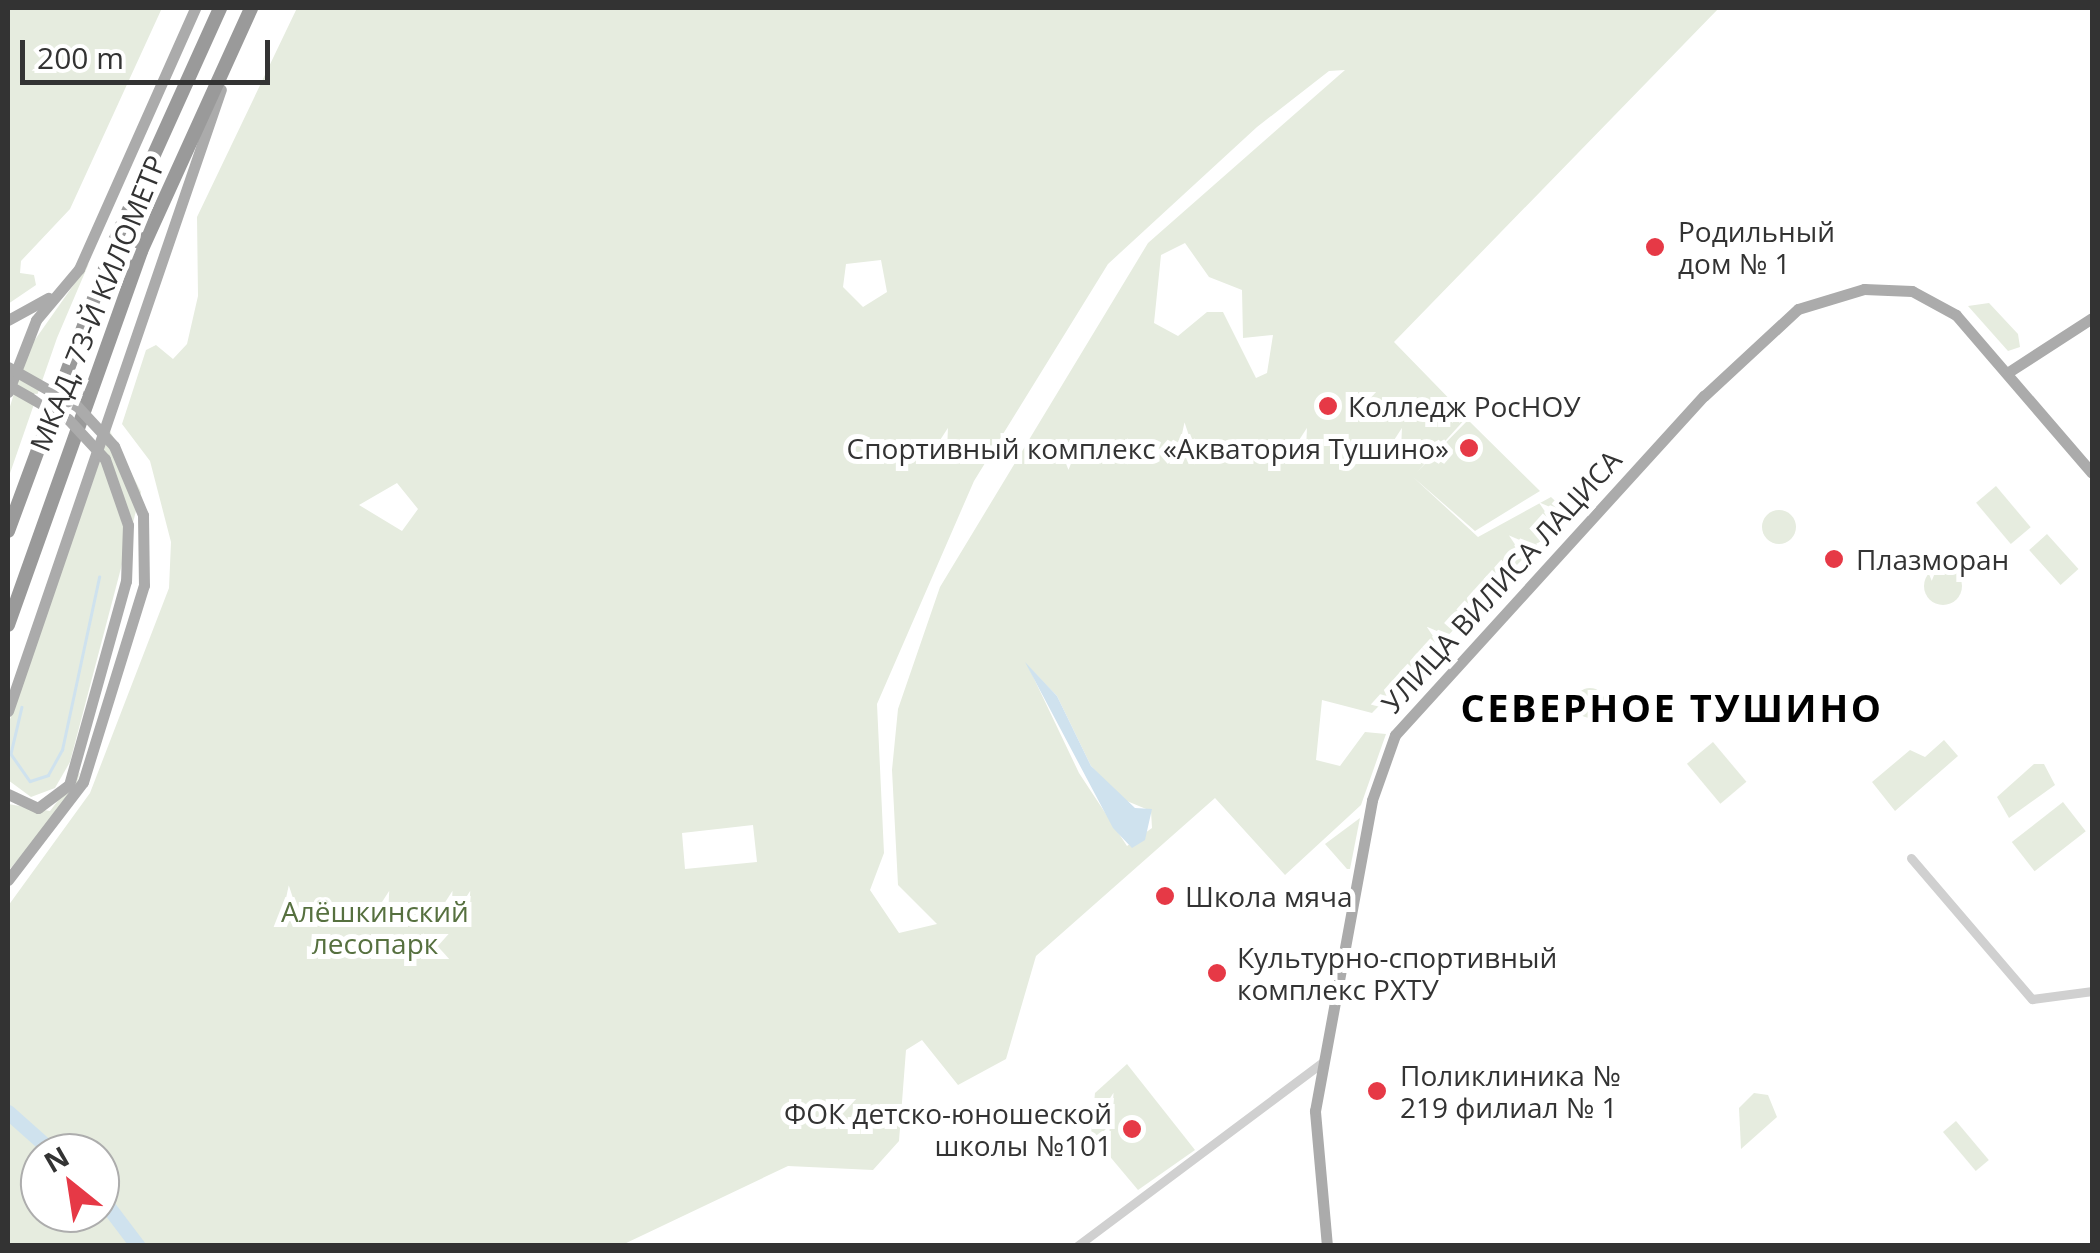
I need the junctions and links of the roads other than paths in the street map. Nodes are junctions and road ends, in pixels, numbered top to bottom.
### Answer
1 (195, 8) edge
2 (220, 8) edge
3 (249, 11) edge
4 (71, 280) junction
5 (2092, 318) edge
6 (8, 320) edge
7 (8, 367) edge
8 (2007, 373) junction
9 (8, 389) edge
10 (2087, 457) edge
11 (2092, 473) edge
12 (8, 530) edge
13 (8, 625) edge
14 (8, 711) edge
15 (8, 794) edge
16 (66, 799) junction
17 (1911, 858) dead end
18 (8, 880) edge
19 (2092, 991) edge
20 (1322, 1063) junction
21 (1077, 1246) edge
22 (1327, 1246) edge

1 - 4 main road
2 - 12 highway, МКАД, 73-Й КИЛОМЕТР
3 - 13 highway, МКАД, 73-Й КИЛОМЕТР
3 - 14 main road
4 - 6 main road
4 - 9 main road
5 - 8 main road
7 - 16 main road, bridge
8 - 10 main road, УЛИЦА ВИЛИСА ЛАЦИСА
8 - 20 main road, УЛИЦА ВИЛИСА ЛАЦИСА
9 - 16 main road, bridge
10 - 11 main road, УЛИЦА ВИЛИСА ЛАЦИСА
15 - 16 main road
16 - 18 main road
17 - 19 street
20 - 21 street
20 - 22 main road, УЛИЦА ВИЛИСА ЛАЦИСА

